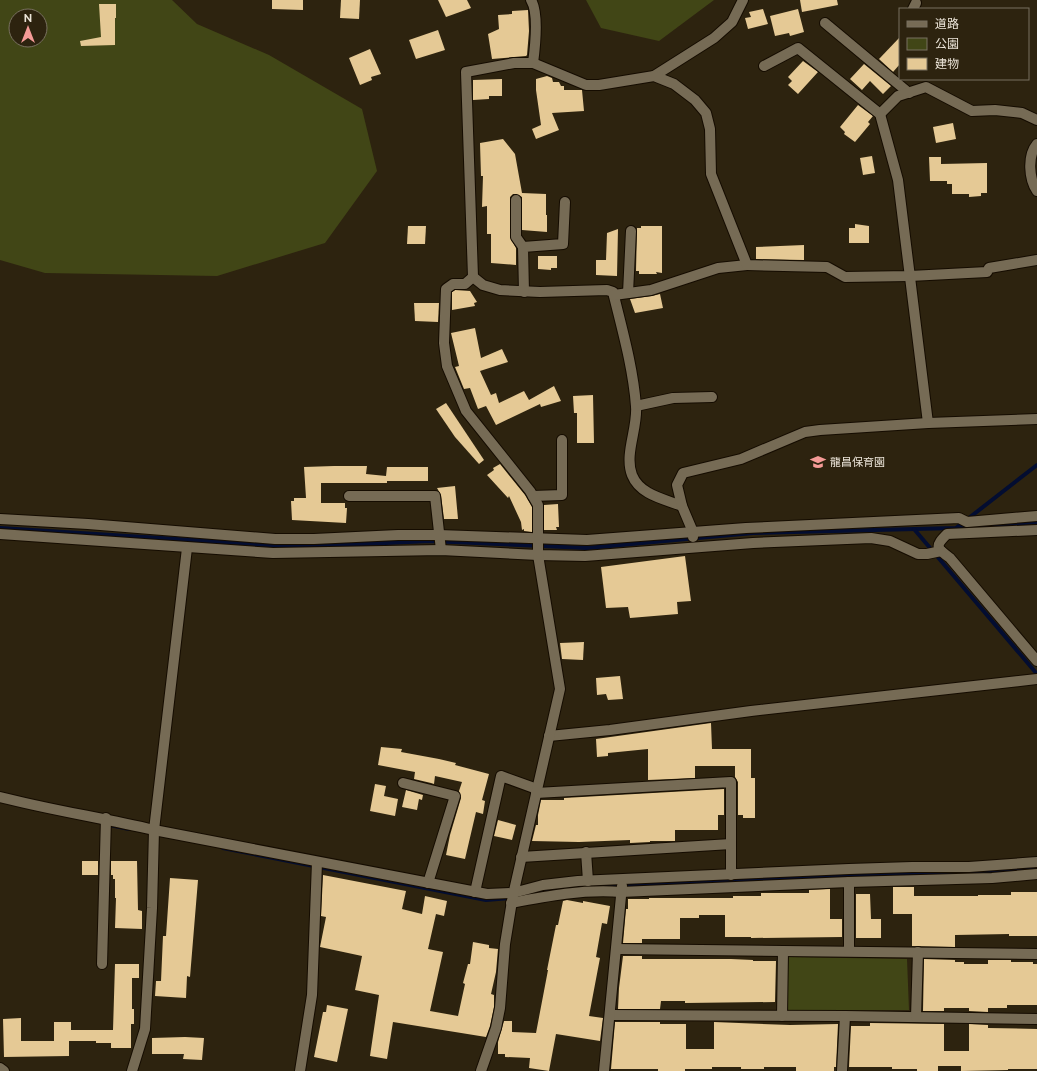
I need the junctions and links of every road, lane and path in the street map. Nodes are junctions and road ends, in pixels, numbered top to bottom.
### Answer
1 (531, 0) edge
2 (743, 0) edge
3 (825, 23) dead end
4 (533, 63) junction
5 (764, 66) dead end
6 (654, 76) junction
7 (932, 80) edge
8 (932, 91) junction
9 (909, 93) junction
10 (880, 114) junction
11 (1037, 120) edge
12 (1037, 144) edge
13 (1037, 191) edge
14 (516, 200) dead end
15 (565, 202) dead end
16 (631, 231) dead end
17 (523, 247) junction
18 (1037, 260) edge
19 (747, 265) junction
20 (910, 276) junction
21 (473, 277) junction
22 (524, 292) junction
23 (628, 293) junction
24 (614, 295) junction
25 (712, 397) dead end
26 (636, 406) junction
27 (1037, 419) edge
28 (928, 423) junction
29 (562, 440) dead end
30 (349, 496) dead end
31 (533, 496) junction
32 (682, 506) junction
33 (1037, 516) edge
34 (0, 519) edge
35 (946, 527) junction
36 (1037, 530) edge
37 (0, 534) edge
38 (694, 539) junction
39 (440, 542) junction
40 (274, 546) junction
41 (538, 547) junction
42 (187, 548) junction
43 (936, 552) junction
44 (1037, 661) edge
45 (1036, 679) edge
46 (549, 736) junction
47 (403, 783) dead end
48 (536, 791) junction
49 (0, 797) edge
50 (106, 823) junction
51 (154, 834) junction
52 (731, 844) junction
53 (586, 852) junction
54 (521, 858) junction
55 (1037, 862) edge
56 (317, 866) junction
57 (1037, 874) edge
58 (731, 875) junction
59 (588, 881) junction
60 (849, 882) junction
61 (428, 883) junction
62 (622, 886) junction
63 (475, 892) junction
64 (512, 898) junction
65 (616, 949) junction
66 (783, 951) junction
67 (849, 951) junction
68 (918, 952) junction
69 (1037, 954) edge
70 (102, 964) dead end
71 (610, 1015) junction
72 (782, 1016) junction
73 (845, 1016) junction
74 (916, 1017) junction
75 (1037, 1018) edge
76 (0, 1068) edge
77 (4, 1071) edge
78 (132, 1071) edge
79 (300, 1071) edge
80 (481, 1071) edge
81 (604, 1071) edge
82 (842, 1071) edge

1 - 4 street
2 - 6 street
3 - 9 street
4 - 6 street
4 - 21 street
5 - 10 street
6 - 19 street
7 - 8 street
8 - 9 street
8 - 11 street
9 - 10 street
10 - 20 street
12 - 13 street
14 - 17 street
15 - 17 street
16 - 23 street
17 - 22 street
18 - 20 street
19 - 20 street
19 - 23 street
20 - 28 street
21 - 22 street
21 - 31 street
22 - 24 street
23 - 24 street
24 - 26 street
25 - 26 street
26 - 32 street
27 - 28 street
28 - 32 street
29 - 31 street
30 - 39 street
31 - 41 street
32 - 38 street
33 - 35 street
34 - 40 street
35 - 36 street
35 - 38 street
35 - 43 street
37 - 42 street
38 - 41 street
38 - 41 street
38 - 43 street
39 - 40 street
39 - 40 street
39 - 41 street
39 - 41 street
40 - 42 street
41 - 46 street
42 - 51 street
43 - 44 street
45 - 46 street
46 - 48 street
47 - 61 street
48 - 52 street
48 - 54 street
48 - 63 street
49 - 50 street
50 - 51 street
50 - 70 street
51 - 56 street
51 - 78 street
52 - 53 street
52 - 58 street
53 - 54 street
53 - 59 street
54 - 64 street
55 - 58 street
56 - 61 street
56 - 79 street
57 - 60 street
58 - 62 street
59 - 62 street
59 - 64 street
60 - 62 street
60 - 67 street
61 - 63 street
62 - 64 street
62 - 65 street
63 - 64 street
64 - 80 street
65 - 66 street
65 - 71 street
66 - 67 street
66 - 72 street
67 - 68 street
68 - 69 street
68 - 74 street
71 - 72 street
71 - 81 street
72 - 73 street
73 - 74 street
73 - 82 street
74 - 75 street
76 - 77 street

